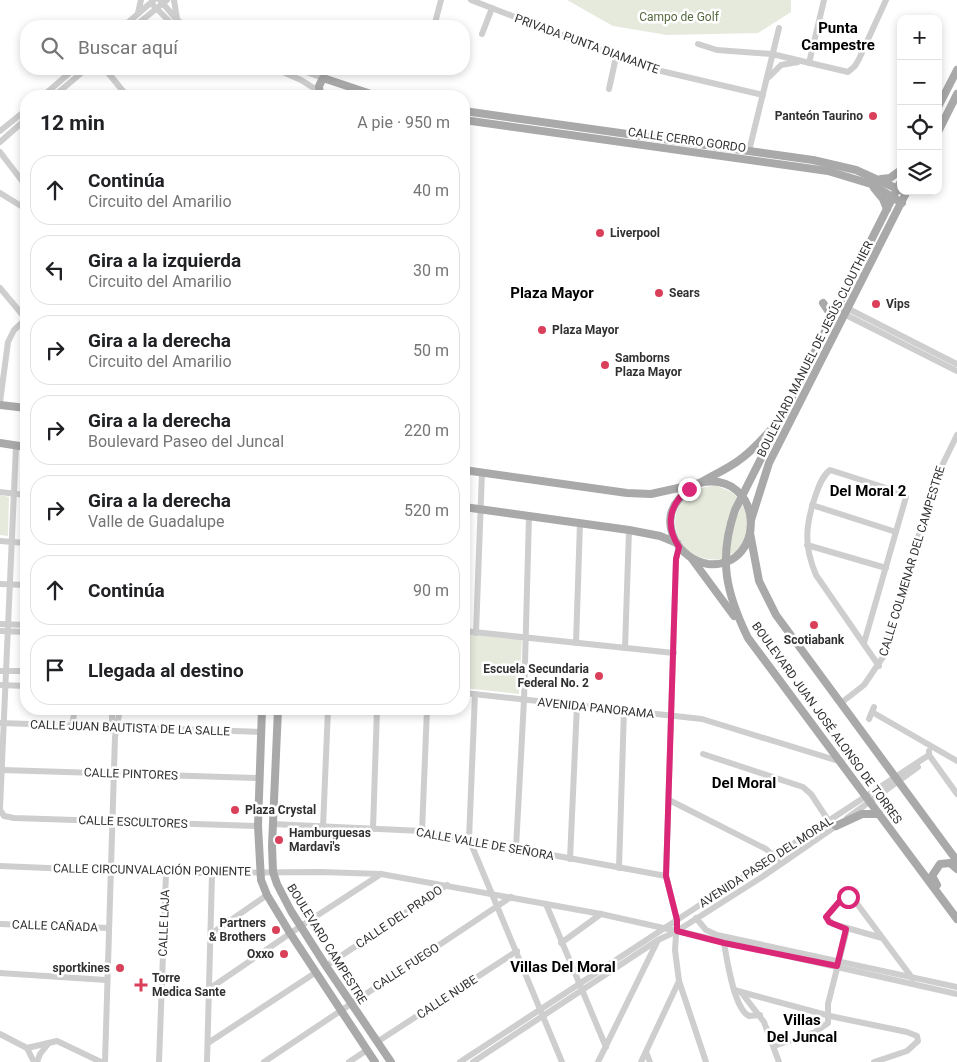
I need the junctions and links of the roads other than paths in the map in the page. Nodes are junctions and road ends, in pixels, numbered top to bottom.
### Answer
1 (141, 0) edge
2 (174, 0) edge
3 (441, 0) edge
4 (471, 0) edge
5 (824, 0) edge
6 (886, 0) edge
7 (151, 1) edge
8 (163, 1) edge
9 (492, 8) junction
10 (157, 9) junction
11 (138, 14) junction
12 (131, 20) edge
13 (143, 20) edge
14 (172, 20) edge
15 (174, 20) edge
16 (176, 20) edge
17 (436, 20) edge
18 (779, 28) dead end
19 (482, 34) dead end
20 (698, 44) dead end
21 (772, 54) junction
22 (616, 57) junction
23 (802, 61) junction
24 (809, 63) junction
25 (957, 70) edge
26 (67, 75) edge
27 (79, 75) edge
28 (109, 75) edge
29 (290, 75) edge
30 (315, 75) edge
31 (323, 78) junction
32 (767, 80) junction
33 (348, 87) junction
34 (609, 88) dead end
35 (50, 90) edge
36 (61, 90) edge
37 (122, 90) edge
38 (316, 90) edge
39 (321, 90) edge
40 (347, 90) edge
41 (356, 90) edge
42 (957, 94) edge
43 (763, 95) junction
44 (939, 105) edge
45 (470, 112) edge
46 (20, 115) edge
47 (470, 121) edge
48 (20, 124) edge
49 (942, 124) edge
50 (0, 131) edge
51 (0, 142) edge
52 (749, 151) junction
53 (2, 155) edge
54 (0, 165) edge
55 (897, 173) edge
56 (20, 178) edge
57 (879, 180) junction
58 (871, 184) junction
59 (897, 188) edge
60 (897, 189) edge
61 (0, 193) edge
62 (897, 195) edge
63 (901, 195) edge
64 (902, 203) joint
65 (20, 205) edge
66 (887, 209) junction
67 (0, 288) edge
68 (823, 303) dead end
69 (837, 307) junction
70 (20, 312) edge
71 (846, 312) junction
72 (830, 321) junction
73 (20, 324) edge
74 (957, 364) edge
75 (957, 371) edge
76 (0, 404) edge
77 (20, 407) edge
78 (781, 418) junction
79 (957, 435) edge
80 (0, 443) edge
81 (16, 445) junction
82 (20, 445) edge
83 (470, 471) edge
84 (482, 472) junction
85 (696, 484) junction
86 (0, 492) edge
87 (13, 494) junction
88 (20, 495) edge
89 (742, 495) junction
90 (812, 505) junction
91 (470, 508) edge
92 (480, 509) junction
93 (529, 516) junction
94 (751, 520) junction
95 (580, 523) junction
96 (629, 530) junction
97 (750, 532) junction
98 (896, 532) junction
99 (0, 541) edge
100 (10, 542) junction
101 (20, 543) edge
102 (678, 545) junction
103 (807, 545) junction
104 (691, 557) junction
105 (725, 562) junction
106 (886, 568) junction
107 (0, 584) edge
108 (9, 585) junction
109 (20, 585) edge
110 (0, 624) edge
111 (20, 626) edge
112 (5, 629) edge
113 (20, 631) edge
114 (470, 632) edge
115 (476, 633) junction
116 (524, 638) junction
117 (748, 638) junction
118 (576, 643) junction
119 (864, 643) junction
120 (625, 648) junction
121 (674, 653) junction
122 (879, 666) junction
123 (3, 671) edge
124 (20, 671) edge
125 (3, 685) edge
126 (20, 686) edge
127 (470, 694) edge
128 (475, 694) junction
129 (524, 700) junction
130 (841, 703) junction
131 (577, 706) junction
132 (624, 710) junction
133 (74, 715) edge
134 (113, 715) edge
135 (118, 715) edge
136 (262, 715) edge
137 (278, 715) edge
138 (328, 715) edge
139 (377, 715) edge
140 (427, 715) edge
141 (672, 716) junction
142 (869, 719) dead end
143 (2, 723) edge
144 (72, 725) junction
145 (114, 728) junction
146 (261, 732) junction
147 (703, 754) dead end
148 (931, 754) junction
149 (957, 761) edge
150 (842, 762) junction
151 (2, 770) junction
152 (114, 774) junction
153 (259, 778) junction
154 (895, 780) junction
155 (957, 794) edge
156 (868, 799) junction
157 (669, 800) junction
158 (0, 809) edge
159 (879, 814) junction
160 (113, 821) junction
161 (829, 821) junction
162 (272, 824) junction
163 (258, 826) junction
164 (323, 827) junction
165 (835, 827) junction
166 (373, 829) junction
167 (422, 831) junction
168 (469, 839) junction
169 (516, 848) junction
170 (776, 856) junction
171 (570, 859) junction
172 (769, 861) junction
173 (957, 861) edge
174 (781, 864) junction
175 (0, 866) edge
176 (619, 868) junction
177 (957, 869) edge
178 (111, 870) junction
179 (273, 872) junction
180 (166, 873) junction
181 (259, 873) junction
182 (212, 874) junction
183 (381, 874) junction
184 (666, 876) junction
185 (447, 886) junction
186 (742, 889) junction
187 (493, 894) junction
188 (267, 896) junction
189 (511, 897) junction
190 (546, 904) junction
191 (498, 906) junction
192 (601, 914) junction
193 (955, 916) edge
194 (696, 918) junction
195 (677, 920) junction
196 (0, 924) edge
197 (300, 926) junction
198 (109, 928) junction
199 (665, 928) junction
200 (846, 929) junction
201 (677, 931) junction
202 (290, 933) junction
203 (211, 934) junction
204 (882, 938) junction
205 (658, 940) junction
206 (561, 943) junction
207 (724, 943) junction
208 (771, 946) junction
209 (517, 951) junction
210 (770, 953) junction
211 (837, 963) junction
212 (326, 966) junction
213 (0, 973) edge
214 (315, 973) junction
215 (912, 977) junction
216 (106, 980) junction
217 (679, 981) junction
218 (912, 985) junction
219 (957, 987) edge
220 (582, 988) junction
221 (209, 989) junction
222 (737, 991) junction
223 (957, 994) edge
224 (350, 1004) junction
225 (540, 1008) junction
226 (340, 1010) junction
227 (760, 1015) junction
228 (544, 1016) junction
229 (830, 1016) junction
230 (0, 1034) edge
231 (377, 1042) junction
232 (49, 1043) junction
233 (208, 1043) junction
234 (774, 1046) junction
235 (27, 1048) junction
236 (606, 1048) junction
237 (366, 1050) junction
238 (646, 1052) junction
239 (36, 1062) edge
240 (101, 1062) edge
241 (105, 1062) edge
242 (159, 1062) edge
243 (207, 1062) edge
244 (264, 1062) edge
245 (349, 1062) edge
246 (375, 1062) edge
247 (391, 1062) edge
248 (460, 1062) edge
249 (473, 1062) edge
250 (562, 1062) edge
251 (598, 1062) edge
252 (641, 1062) edge
253 (650, 1062) edge
254 (706, 1062) edge
255 (779, 1062) edge
256 (874, 1062) edge

1 - 11 street
2 - 16 street
3 - 17 street
4 - 9 street, PRIVADA PUNTA DIAMANTE
5 - 24 street
6 - 24 street
7 - 10 street
7 - 11 street
8 - 10 street
8 - 15 street
9 - 19 street
9 - 22 street, PRIVADA PUNTA DIAMANTE
10 - 13 street
10 - 14 street
11 - 12 street
18 - 21 street
20 - 21 street
21 - 23 street
21 - 32 street
22 - 34 street
22 - 43 street, PRIVADA PUNTA DIAMANTE
23 - 24 street
23 - 32 street
25 - 44 main road
26 - 35 street
27 - 36 street
28 - 37 street
29 - 38 street
30 - 31 street
31 - 33 main road
31 - 39 main road
32 - 43 street
33 - 40 main road
33 - 41 main road
42 - 49 main road
43 - 52 street
45 - 52 main road, CALLE CERRO GORDO
46 - 50 street
47 - 58 main road, CALLE CERRO GORDO
48 - 51 street
52 - 57 main road, CALLE CERRO GORDO
53 - 54 street
53 - 56 street
55 - 57 main road
57 - 59 main road, CALLE CERRO GORDO
58 - 60 main road, CALLE CERRO GORDO
58 - 66 main road
61 - 65 street
62 - 66 main road, BOULEVARD MANUEL DE JESÚS CLOUTHIER
63 - 64 main road, CALLE CERRO GORDO
64 - 71 main road, BOULEVARD MANUEL DE JESÚS CLOUTHIER
66 - 69 main road, BOULEVARD MANUEL DE JESÚS CLOUTHIER
67 - 70 street
68 - 72 main road
69 - 71 street
69 - 72 main road, BOULEVARD MANUEL DE JESÚS CLOUTHIER
71 - 74 street
71 - 75 street
71 - 94 main road, BOULEVARD MANUEL DE JESÚS CLOUTHIER
72 - 78 main road, BOULEVARD MANUEL DE JESÚS CLOUTHIER
73 - 76 street
76 - 77 main road
78 - 85 main road
78 - 89 main road, BOULEVARD MANUEL DE JESÚS CLOUTHIER
79 - 122 street, CALLE COLMENAR DEL CAMPESTRE
80 - 81 main road
81 - 82 main road
81 - 87 street
83 - 84 main road
84 - 85 main road
84 - 92 street
85 - 89 main road
85 - 102 main road
86 - 87 street
87 - 88 street
87 - 100 street
89 - 94 main road
89 - 105 main road, BOULEVARD JUAN JOSÉ ALONSO DE TORRES
90 - 98 street
90 - 98 street
90 - 103 street
91 - 92 main road
92 - 93 main road
92 - 115 street
93 - 95 main road
93 - 116 street
94 - 97 main road
95 - 96 main road
95 - 118 street
96 - 102 main road
96 - 120 street
97 - 105 main road
97 - 130 main road, BOULEVARD JUAN JOSÉ ALONSO DE TORRES
98 - 106 street
99 - 100 street
100 - 101 street
100 - 108 street
102 - 104 main road
102 - 121 street
103 - 106 street
103 - 119 street
104 - 105 main road
104 - 117 main road
105 - 117 main road, BOULEVARD JUAN JOSÉ ALONSO DE TORRES
106 - 119 street
107 - 108 street
108 - 109 street
108 - 112 street
110 - 112 street
111 - 112 street
112 - 113 street
112 - 123 street
114 - 115 street
115 - 116 street
116 - 118 street
116 - 129 street
117 - 150 main road, BOULEVARD JUAN JOSÉ ALONSO DE TORRES
118 - 120 street
119 - 122 street
120 - 121 street
121 - 141 street
122 - 130 street, CALLE COLMENAR DEL CAMPESTRE
123 - 124 street
123 - 125 street
125 - 126 street
125 - 143 street
127 - 128 street, AVENIDA PANORAMA
128 - 129 street, AVENIDA PANORAMA
128 - 168 street
129 - 131 street, AVENIDA PANORAMA
129 - 169 street
130 - 154 main road, BOULEVARD JUAN JOSÉ ALONSO DE TORRES
131 - 132 street, AVENIDA PANORAMA
131 - 171 street
132 - 141 street, AVENIDA PANORAMA
132 - 176 street
133 - 144 street
134 - 145 street
135 - 145 street
136 - 146 main road, BOULEVARD CAMPESTRE
137 - 162 main road, BOULEVARD CAMPESTRE
138 - 164 street
139 - 166 street
140 - 167 street
141 - 150 street, AVENIDA PANORAMA
141 - 157 street
142 - 148 street
143 - 144 street, CALLE JUAN BAUTISTA DE LA SALLE
143 - 151 street
144 - 145 street, CALLE JUAN BAUTISTA DE LA SALLE
145 - 146 street, CALLE JUAN BAUTISTA DE LA SALLE
145 - 152 street
146 - 153 main road, BOULEVARD CAMPESTRE
147 - 161 street
148 - 149 street
148 - 154 street, AVENIDA PASEO DEL MORAL
148 - 155 street
150 - 156 main road, BOULEVARD JUAN JOSÉ ALONSO DE TORRES
151 - 152 street, CALLE PINTORES
151 - 158 street
152 - 153 street, CALLE PINTORES
152 - 160 street
153 - 163 main road, BOULEVARD CAMPESTRE
154 - 156 street, AVENIDA PASEO DEL MORAL
154 - 173 main road, BOULEVARD JUAN JOSÉ ALONSO DE TORRES
156 - 159 main road, BOULEVARD JUAN JOSÉ ALONSO DE TORRES
156 - 161 street, AVENIDA PASEO DEL MORAL
156 - 165 street, AVENIDA PASEO DEL MORAL
157 - 170 street
157 - 184 street
158 - 160 street, CALLE ESCULTORES
159 - 165 main road
159 - 193 main road, BOULEVARD JUAN JOSÉ ALONSO DE TORRES
160 - 163 street, CALLE ESCULTORES
160 - 178 street
161 - 165 street
161 - 170 street, AVENIDA PASEO DEL MORAL
162 - 164 street, CALLE VALLE DE SEÑORA
162 - 179 main road, BOULEVARD CAMPESTRE
163 - 181 main road, BOULEVARD CAMPESTRE
164 - 166 street, CALLE VALLE DE SEÑORA
165 - 174 street, AVENIDA PASEO DEL MORAL
166 - 167 street, CALLE VALLE DE SEÑORA
167 - 168 street, CALLE VALLE DE SEÑORA
168 - 169 street, CALLE VALLE DE SEÑORA
168 - 187 street
169 - 171 street, CALLE VALLE DE SEÑORA
170 - 172 street, AVENIDA PASEO DEL MORAL
170 - 174 street
171 - 176 street, CALLE VALLE DE SEÑORA
172 - 186 street
172 - 195 street, AVENIDA PASEO DEL MORAL
174 - 186 street, AVENIDA PASEO DEL MORAL
175 - 178 street, CALLE CIRCUNVALACIÓN PONIENTE
176 - 184 street, CALLE VALLE DE SEÑORA
177 - 193 main road
178 - 180 street, CALLE CIRCUNVALACIÓN PONIENTE
178 - 198 street
179 - 181 street, CALLE CIRCUNVALACIÓN PONIENTE
179 - 183 street, CALLE CIRCUNVALACIÓN PONIENTE
179 - 197 main road, BOULEVARD CAMPESTRE
180 - 182 street, CALLE CIRCUNVALACIÓN PONIENTE
180 - 242 street, CALLE LAJA
181 - 182 street, CALLE CIRCUNVALACIÓN PONIENTE
181 - 188 main road, BOULEVARD CAMPESTRE
182 - 203 street
183 - 185 street, CALLE CIRCUNVALACIÓN PONIENTE
183 - 197 street
184 - 195 street
185 - 187 street, CALLE CIRCUNVALACIÓN PONIENTE
185 - 212 street, CALLE DEL PRADO
186 - 194 street, AVENIDA PASEO DEL MORAL
187 - 189 street, CALLE CIRCUNVALACIÓN PONIENTE
187 - 191 street
188 - 202 main road, BOULEVARD CAMPESTRE
188 - 203 street
189 - 190 street, CALLE CIRCUNVALACIÓN PONIENTE
189 - 191 street
190 - 192 street, CALLE CIRCUNVALACIÓN PONIENTE
190 - 206 street
191 - 209 street
191 - 224 street, CALLE FUEGO
192 - 199 street, CALLE CIRCUNVALACIÓN PONIENTE
192 - 206 street
194 - 201 street, AVENIDA PASEO DEL MORAL
194 - 208 street
195 - 199 street, AVENIDA PASEO DEL MORAL
195 - 201 street
196 - 198 street, CALLE CAÑADA
197 - 202 street
197 - 212 main road, BOULEVARD CAMPESTRE
198 - 216 street
199 - 201 street, CALLE CIRCUNVALACIÓN PONIENTE
199 - 220 street, AVENIDA PASEO DEL MORAL
200 - 204 street
200 - 204 street
200 - 211 street
201 - 205 street, AVENIDA PASEO DEL MORAL
201 - 207 street, CALLE CIRCUNVALACIÓN PONIENTE
201 - 217 street
202 - 214 main road, BOULEVARD CAMPESTRE
202 - 221 street
203 - 221 street
204 - 215 street
205 - 220 street, AVENIDA PASEO DEL MORAL
205 - 236 street
206 - 220 street
207 - 210 street, CALLE CIRCUNVALACIÓN PONIENTE
207 - 222 street
208 - 210 street
208 - 211 street
209 - 225 street
209 - 231 street, CALLE NUBE
210 - 211 street, CALLE CIRCUNVALACIÓN PONIENTE
211 - 215 street
211 - 218 street
211 - 229 street
212 - 224 main road, BOULEVARD CAMPESTRE
213 - 216 street
214 - 226 main road, BOULEVARD CAMPESTRE
214 - 233 street
215 - 218 street
215 - 219 street
216 - 241 street
217 - 238 street
217 - 254 street
218 - 223 street
220 - 225 street, AVENIDA PASEO DEL MORAL
220 - 228 street, AVENIDA PASEO DEL MORAL
220 - 236 street
221 - 233 street
222 - 227 street
222 - 227 street
222 - 229 street
224 - 226 street, CALLE FUEGO
224 - 231 main road, BOULEVARD CAMPESTRE
225 - 228 street
225 - 248 street, AVENIDA PASEO DEL MORAL
226 - 237 main road, BOULEVARD CAMPESTRE
226 - 244 street, CALLE FUEGO
227 - 234 street
228 - 249 street, AVENIDA PASEO DEL MORAL
228 - 250 street
229 - 234 street
229 - 256 street
230 - 235 street
231 - 247 main road, BOULEVARD CAMPESTRE
232 - 235 street
232 - 239 street
232 - 240 street
233 - 243 street
234 - 255 street
235 - 239 street
236 - 251 street
237 - 245 street
237 - 246 main road, BOULEVARD CAMPESTRE
238 - 252 street
238 - 253 street

